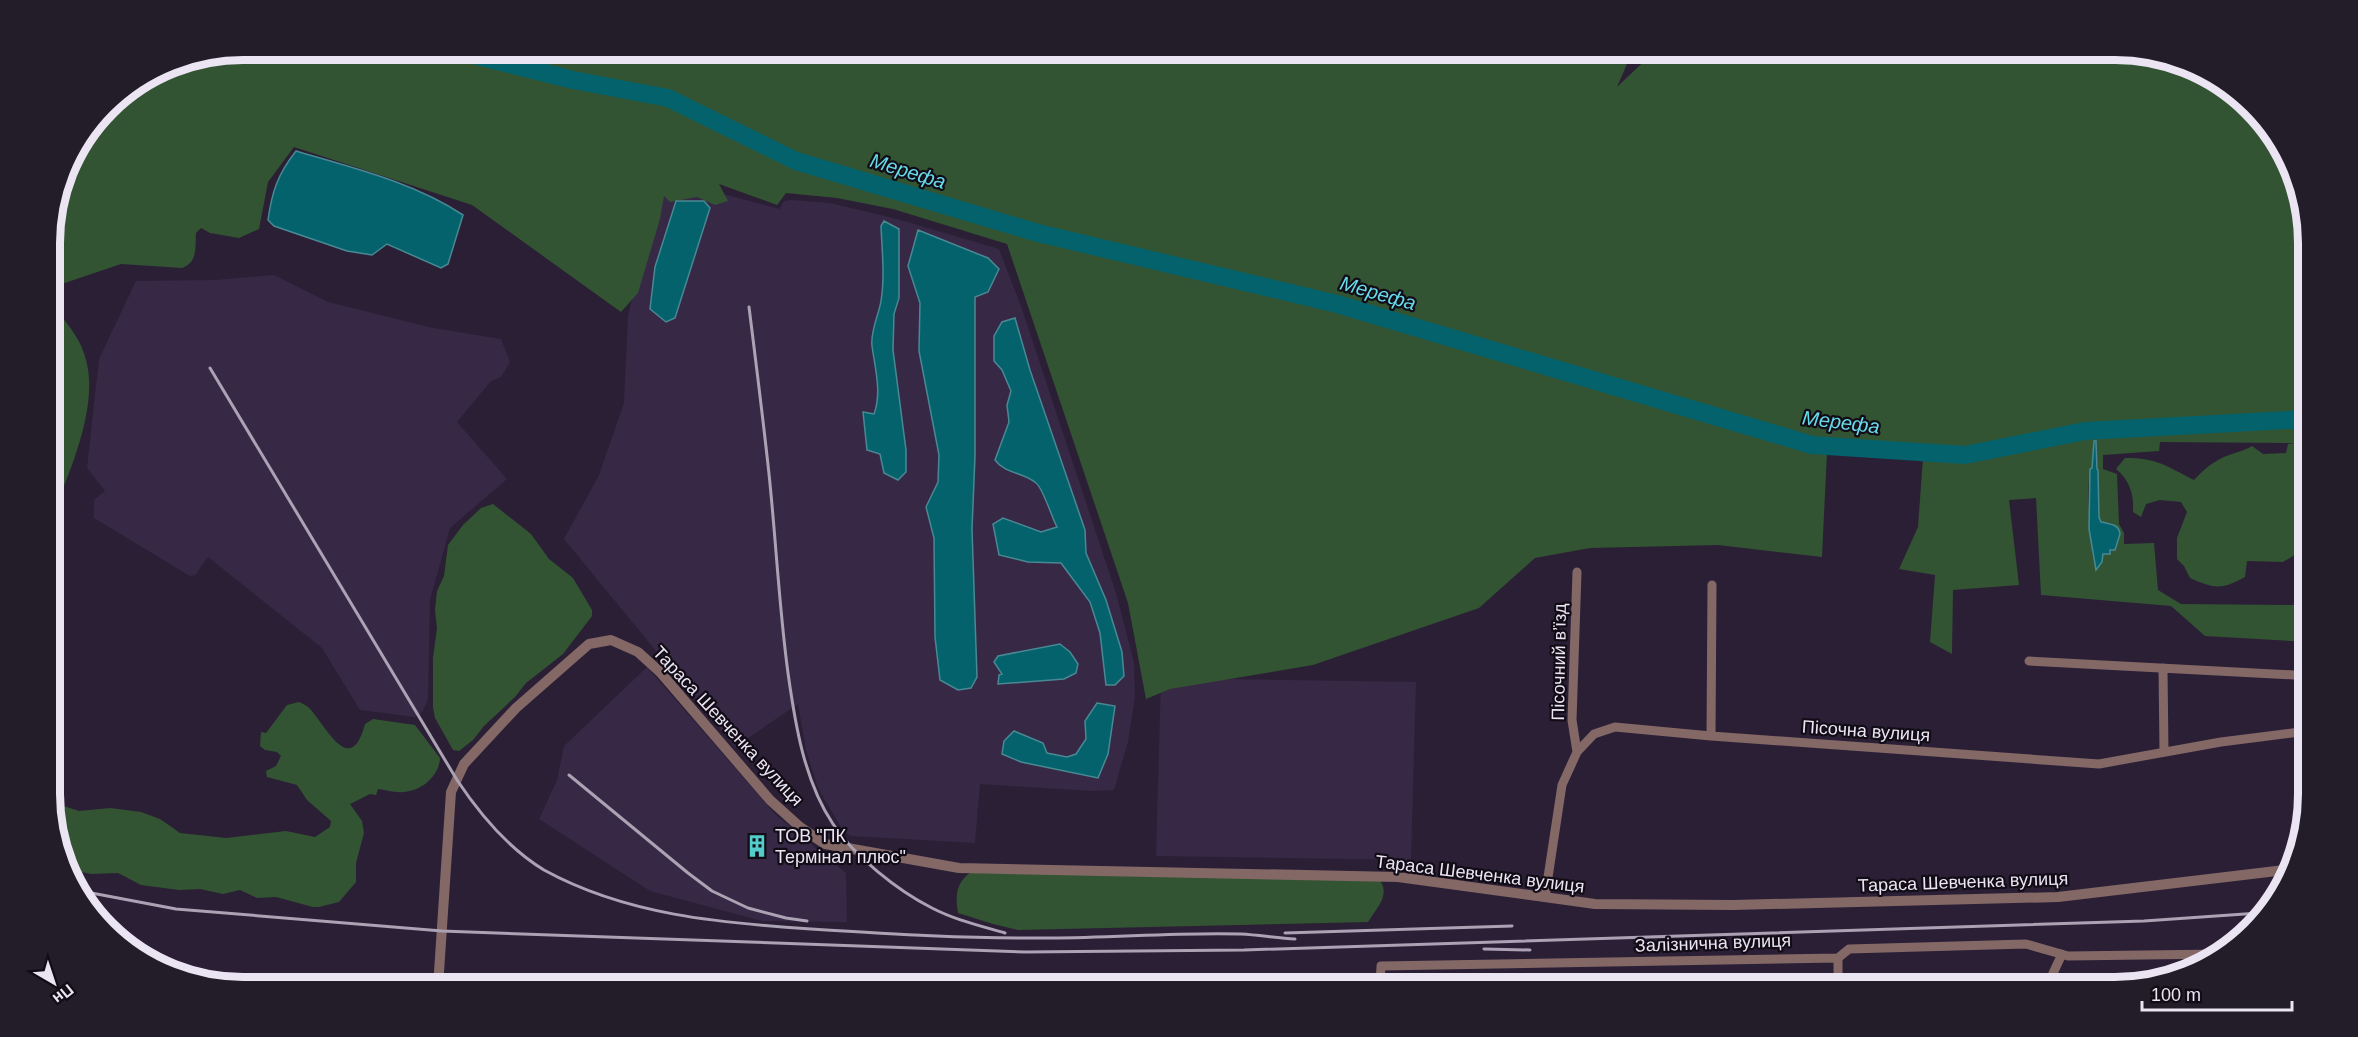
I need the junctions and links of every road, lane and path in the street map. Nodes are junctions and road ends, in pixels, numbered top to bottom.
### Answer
1 (1577, 572) dead end
2 (1712, 585) dead end
3 (2029, 661) dead end
4 (2163, 668) junction
5 (2294, 675) dead end
6 (2298, 732) edge
7 (1711, 736) junction
8 (1577, 752) junction
9 (2164, 752) junction
10 (2281, 870) edge
11 (1545, 897) junction
12 (2062, 954) junction
13 (2203, 954) edge
14 (1838, 957) junction
15 (439, 977) edge
16 (1380, 977) edge
17 (1838, 977) edge
18 (2051, 977) edge

1 - 8 street, Пісочний в’їзд
2 - 7 street
3 - 4 street
4 - 5 street
4 - 9 street
6 - 9 street, Пісочна вулиця
7 - 8 street, Пісочна вулиця
7 - 9 street, Пісочна вулиця
8 - 11 street, Пісочна вулиця
10 - 11 street, Тараса Шевченка вулиця
11 - 15 street, Тараса Шевченка вулиця
12 - 13 street, Залізнична вулиця
12 - 14 street, Залізнична вулиця
12 - 18 street
14 - 16 street, Залізнична вулиця
14 - 17 street

